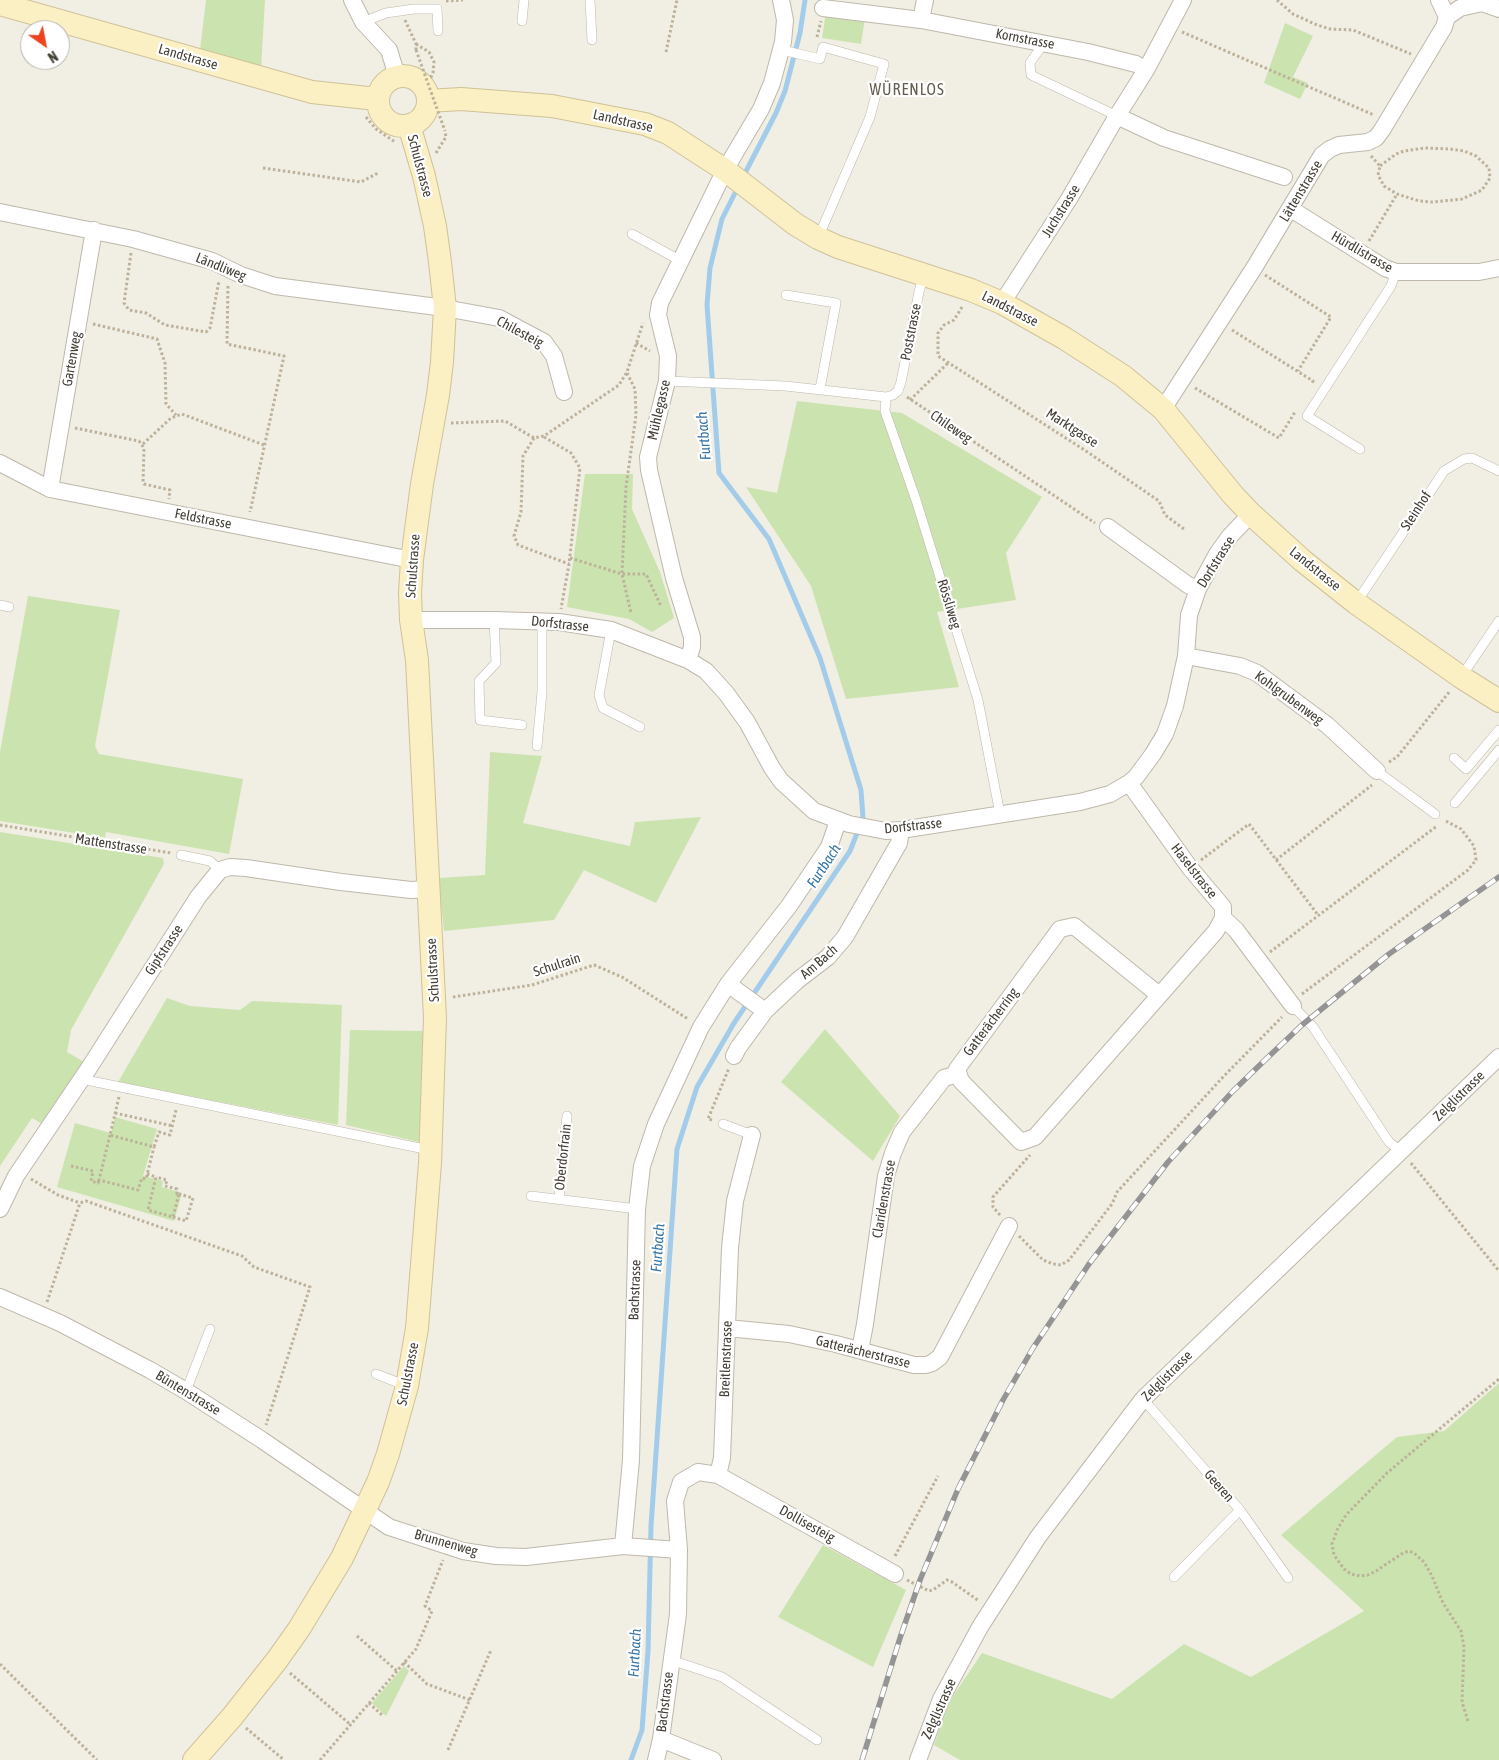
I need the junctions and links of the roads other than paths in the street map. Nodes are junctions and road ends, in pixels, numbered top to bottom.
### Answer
1 (352, 0) edge
2 (524, 0) edge
3 (590, 0) edge
4 (781, 0) edge
5 (925, 0) edge
6 (1183, 0) edge
7 (1439, 0) edge
8 (0, 4) edge
9 (823, 8) road end
10 (1499, 9) edge
11 (1447, 17) junction
12 (921, 20) junction
13 (522, 21) dead end
14 (363, 22) junction
15 (438, 31) dead end
16 (592, 40) dead end
17 (1041, 42) junction
18 (785, 51) junction
19 (1146, 70) junction
20 (397, 76) junction
21 (429, 90) junction
22 (371, 107) junction
23 (1117, 116) junction
24 (409, 125) junction
25 (1284, 176) dead end
26 (731, 181) junction
27 (1291, 209) junction
28 (0, 212) edge
29 (94, 230) junction
30 (632, 234) dead end
31 (818, 238) junction
32 (681, 261) junction
33 (1499, 268) edge
34 (1396, 272) junction
35 (924, 274) junction
36 (786, 295) dead end
37 (1002, 303) junction
38 (445, 308) junction
39 (667, 381) junction
40 (820, 389) junction
41 (564, 392) dead end
42 (886, 397) junction
43 (1162, 409) junction
44 (1360, 449) dead end
45 (0, 464) edge
46 (1499, 471) edge
47 (50, 489) junction
48 (1251, 514) junction
49 (1108, 527) road end
50 (412, 560) junction
51 (1198, 590) junction
52 (1356, 603) junction
53 (411, 620) junction
54 (494, 620) junction
55 (542, 621) junction
56 (1499, 621) edge
57 (611, 630) junction
58 (1186, 656) junction
59 (688, 660) junction
60 (1461, 677) junction
61 (1499, 702) edge
62 (522, 725) dead end
63 (640, 727) dead end
64 (1499, 730) edge
65 (537, 746) dead end
66 (1499, 750) edge
67 (1454, 758) dead end
68 (1380, 773) joint
69 (1130, 783) junction
70 (1455, 803) dead end
71 (1000, 814) junction
72 (1435, 814) road end
73 (844, 823) junction
74 (901, 830) junction
75 (181, 855) road end
76 (220, 870) junction
77 (428, 889) junction
78 (1223, 918) junction
79 (733, 988) junction
80 (1159, 995) junction
81 (1292, 1004) joint
82 (762, 1008) junction
83 (734, 1056) road end
84 (1499, 1057) edge
85 (958, 1074) junction
86 (81, 1079) junction
87 (567, 1116) dead end
88 (723, 1124) road end
89 (752, 1136) joint
90 (431, 1149) junction
91 (1402, 1152) junction
92 (531, 1196) dead end
93 (559, 1199) junction
94 (0, 1209) edge
95 (638, 1209) junction
96 (1009, 1226) road end
97 (0, 1297) edge
98 (727, 1328) junction
99 (210, 1329) dead end
100 (860, 1350) junction
101 (376, 1374) dead end
102 (407, 1386) junction
103 (186, 1391) junction
104 (1143, 1399) junction
105 (718, 1475) junction
106 (1240, 1510) junction
107 (364, 1511) junction
108 (630, 1547) junction
109 (673, 1550) junction
110 (892, 1572) road end
111 (1174, 1577) dead end
112 (1288, 1578) dead end
113 (671, 1660) junction
114 (661, 1738) junction
115 (817, 1740) dead end
116 (194, 1760) edge
117 (656, 1760) edge
118 (713, 1760) edge
119 (918, 1760) edge

1 - 14 street
2 - 13 lane
3 - 16 lane
4 - 18 street, Mühlegasse
5 - 12 street
6 - 19 street, Juchstrasse
7 - 11 street
8 - 22 main road, Landstrasse
9 - 12 street, Kornstrasse
10 - 11 street
11 - 27 street, Lättenstrasse
12 - 17 street, Kornstrasse
14 - 15 lane
14 - 20 street
17 - 19 street, Kornstrasse
17 - 23 lane
18 - 26 street, Mühlegasse
18 - 31 lane
19 - 23 street, Juchstrasse
20 - 21 main road
20 - 22 main road
21 - 24 main road
21 - 26 main road, Landstrasse
22 - 24 main road
23 - 25 street
23 - 37 street, Juchstrasse
24 - 38 main road, Schulstrasse
26 - 31 main road, Landstrasse
26 - 32 street, Mühlegasse
27 - 34 street, Hürdlistrasse
27 - 43 street, Lättenstrasse
28 - 29 street, Ländliweg
29 - 38 street, Ländliweg
29 - 47 street, Gartenweg
30 - 32 lane
31 - 35 main road, Landstrasse
32 - 39 street, Mühlegasse
33 - 34 street, Hürdlistrasse
34 - 44 lane
35 - 37 main road, Landstrasse
35 - 42 lane, Poststrasse
36 - 40 lane
37 - 43 main road, Landstrasse
38 - 41 street, Chilesteig
38 - 50 main road, Schulstrasse
39 - 40 lane
39 - 59 street, Mühlegasse
40 - 42 lane
42 - 71 lane, Rössliweg
43 - 48 main road, Landstrasse
45 - 47 street, Feldstrasse
46 - 52 lane, Steinhof
47 - 50 street, Feldstrasse
48 - 51 street, Dorfstrasse
48 - 52 main road, Landstrasse
49 - 51 street
50 - 53 main road, Schulstrasse
51 - 58 street, Dorfstrasse
52 - 60 main road, Landstrasse
53 - 54 street, Dorfstrasse
53 - 77 main road, Schulstrasse
54 - 55 street, Dorfstrasse
54 - 62 lane
55 - 57 street, Dorfstrasse
55 - 65 lane
56 - 60 lane
57 - 59 street, Dorfstrasse
57 - 63 lane
58 - 68 street, Kohlgrubenweg
58 - 69 street, Dorfstrasse
59 - 73 street, Dorfstrasse
60 - 61 main road, Landstrasse
64 - 67 lane
66 - 70 lane
68 - 72 lane
69 - 71 street, Dorfstrasse
69 - 78 street, Haselstrasse
71 - 74 street, Dorfstrasse
73 - 74 street, Dorfstrasse
73 - 79 street, Bachstrasse
74 - 82 street, Am Bach
75 - 76 lane
76 - 77 street
76 - 86 street, Gipfstrasse
77 - 90 main road, Schulstrasse
78 - 80 street
78 - 81 street, Haselstrasse
79 - 82 street
79 - 95 street, Bachstrasse
80 - 85 street, Gatterächerring
80 - 85 street, Gatterächerring
81 - 91 lane
82 - 83 street, Am Bach
84 - 91 street, Zelglistrasse
85 - 100 street, Claridenstrasse
86 - 90 lane
86 - 94 street, Gipfstrasse
87 - 93 lane, Oberdorfrain
88 - 89 lane
89 - 98 street, Breitlenstrasse
90 - 102 main road, Schulstrasse
91 - 104 street, Zelglistrasse
92 - 93 lane, Oberdorfrain
93 - 95 lane, Oberdorfrain
95 - 108 street, Bachstrasse
96 - 100 street, Gatterächerstrasse
97 - 103 street, Büntenstrasse
98 - 100 street, Gatterächerstrasse
98 - 105 street, Breitlenstrasse
99 - 103 lane
101 - 102 lane
102 - 107 main road, Schulstrasse
103 - 107 street, Büntenstrasse
104 - 106 lane, Geeren
104 - 119 street, Zelglistrasse
105 - 109 street
105 - 110 street, Dollisesteig
106 - 111 lane
106 - 112 lane, Geeren
107 - 108 street, Brunnenweg
107 - 116 main road, Schulstrasse
108 - 109 street
109 - 113 street, Bachstrasse
113 - 114 street, Bachstrasse
113 - 115 lane
114 - 117 street, Bachstrasse
114 - 118 street

